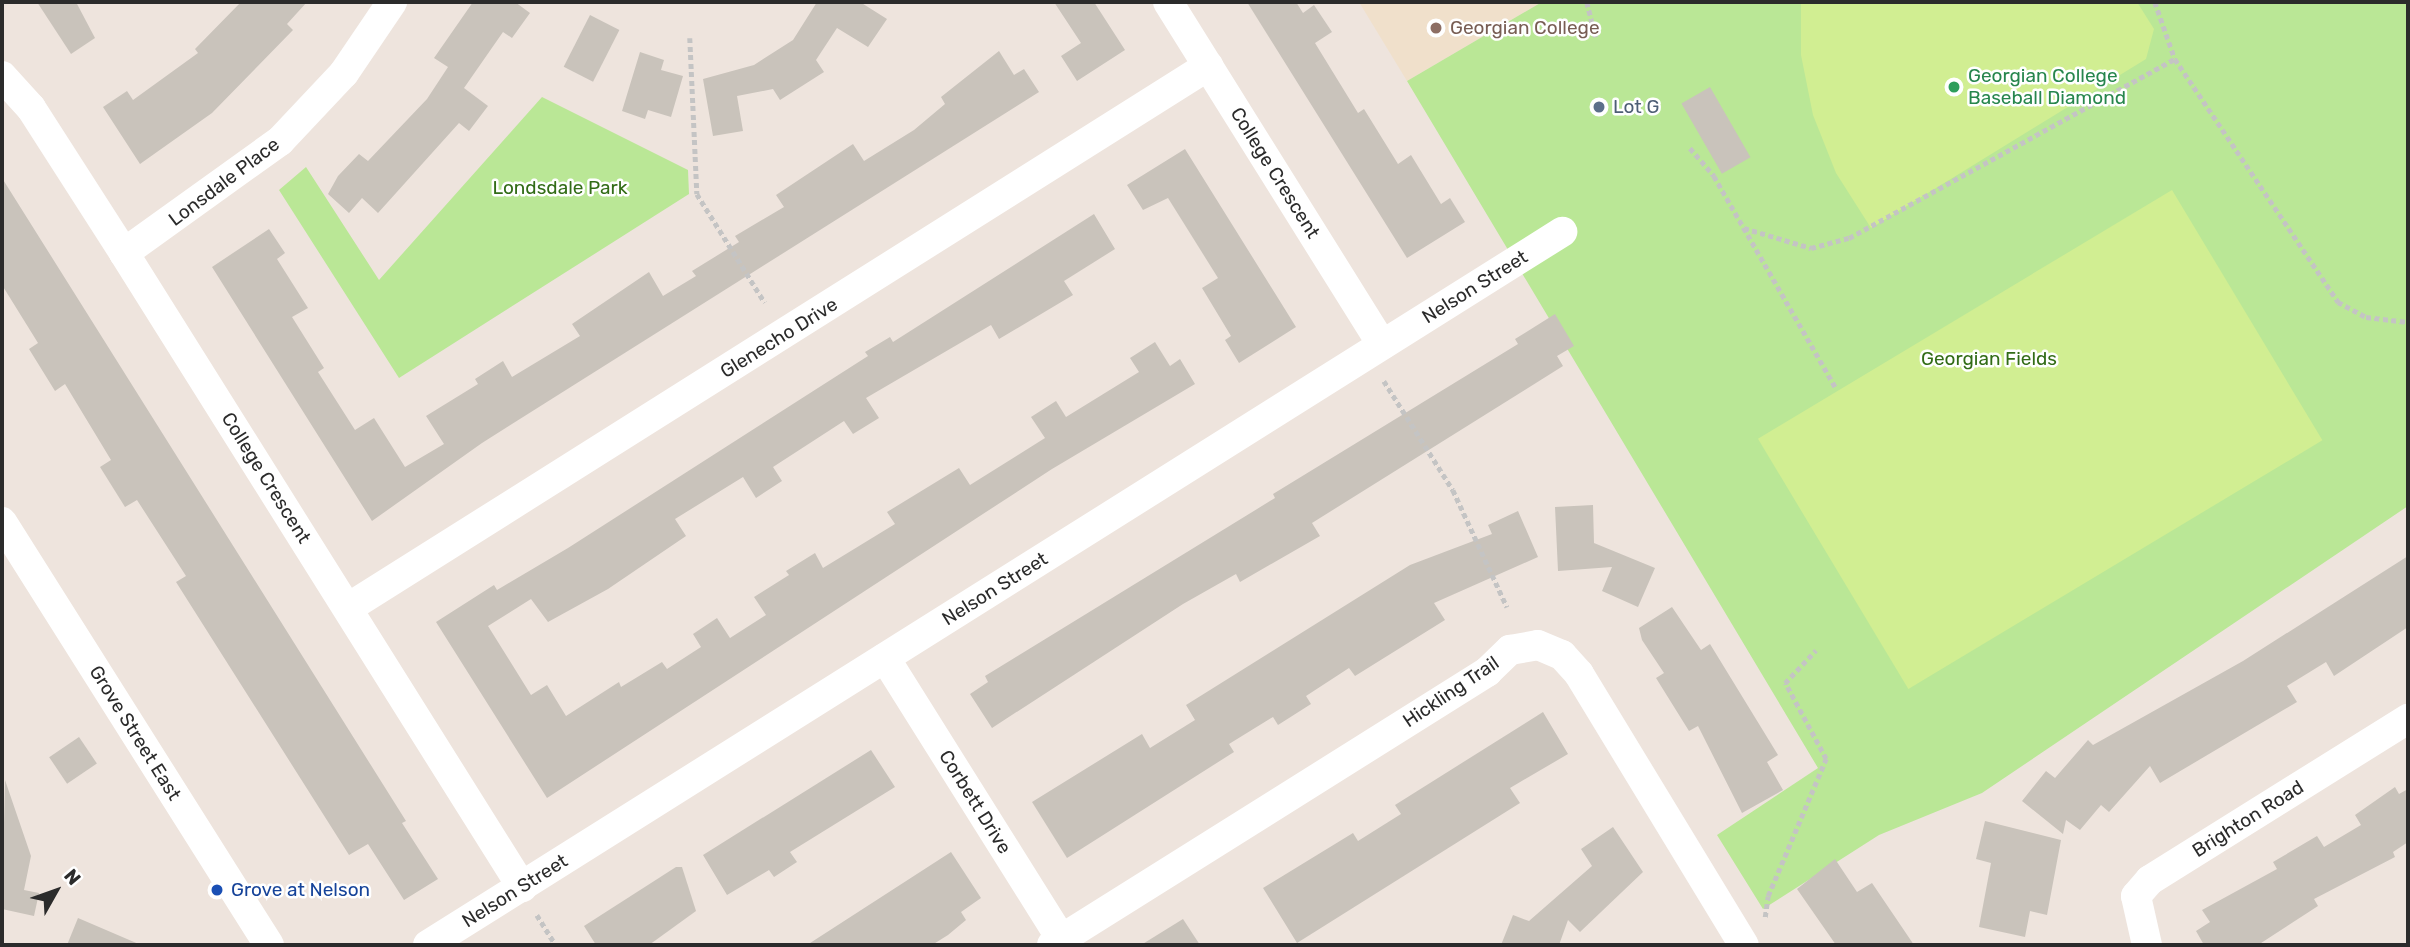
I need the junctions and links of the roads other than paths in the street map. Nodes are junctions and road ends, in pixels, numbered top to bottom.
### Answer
1 (393, 2) edge
2 (1168, 2) edge
3 (1208, 66) junction
4 (2, 76) edge
5 (1562, 232) dead end
6 (124, 253) junction
7 (1382, 345) junction
8 (2, 522) edge
9 (348, 608) junction
10 (886, 658) junction
11 (2408, 719) edge
12 (522, 887) junction
13 (1060, 943) edge
14 (269, 945) edge
15 (428, 945) edge
16 (1744, 945) edge
17 (2147, 945) edge

1 - 6 street, Lonsdale Place
2 - 3 street, College Crescent
3 - 7 street, College Crescent
3 - 9 street, Glenecho Drive
4 - 6 street, College Crescent
5 - 7 street, Nelson Street
6 - 9 street, College Crescent
7 - 10 street, Nelson Street
8 - 14 street, Grove Street East
9 - 12 street, College Crescent
10 - 12 street, Nelson Street
10 - 13 street, Corbett Drive
11 - 17 street, Brighton Road
12 - 15 street, Nelson Street
13 - 16 street, Hickling Trail

